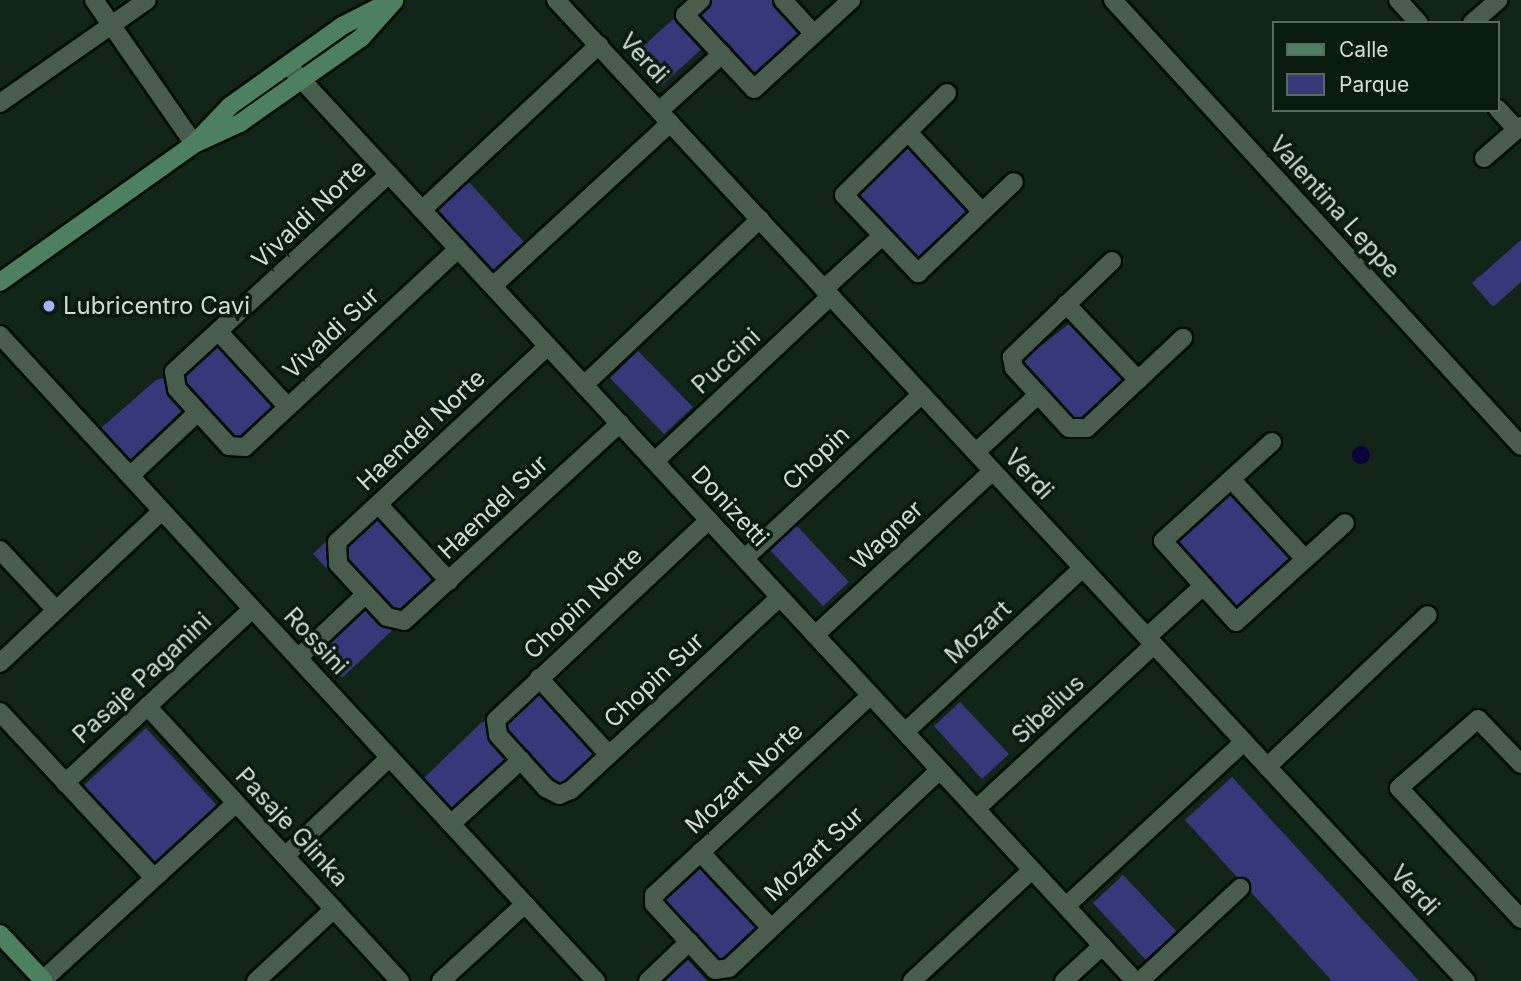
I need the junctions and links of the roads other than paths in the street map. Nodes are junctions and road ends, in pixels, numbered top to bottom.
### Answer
1 (94, 0) edge
2 (146, 0) edge
3 (393, 0) edge
4 (556, 0) edge
5 (701, 0) edge
6 (783, 0) edge
7 (851, 0) edge
8 (1113, 0) edge
9 (1398, 0) edge
10 (1498, 0) edge
11 (1417, 21) edge
12 (1474, 21) edge
13 (111, 25) junction
14 (814, 34) junction
15 (598, 46) junction
16 (722, 54) junction
17 (288, 65) junction
18 (302, 80) junction
19 (947, 93) dead end
20 (0, 103) edge
21 (1500, 111) edge
22 (665, 117) junction
23 (1519, 128) edge
24 (908, 132) junction
25 (194, 144) junction
26 (1484, 159) dead end
27 (389, 174) junction
28 (1014, 182) dead end
29 (422, 210) junction
30 (982, 212) junction
31 (760, 219) junction
32 (882, 236) junction
33 (458, 249) junction
34 (1112, 261) dead end
35 (2, 277) edge
36 (493, 286) junction
37 (828, 293) junction
38 (1066, 304) junction
39 (218, 331) junction
40 (0, 335) edge
41 (1183, 338) dead end
42 (548, 346) junction
43 (1138, 380) junction
44 (584, 384) junction
45 (922, 394) junction
46 (1038, 395) junction
47 (288, 407) junction
48 (198, 412) junction
49 (620, 423) junction
50 (1272, 442) dead end
51 (1521, 446) edge
52 (976, 453) junction
53 (654, 461) junction
54 (993, 471) junction
55 (130, 476) junction
56 (1231, 479) junction
57 (378, 504) junction
58 (162, 512) junction
59 (709, 520) junction
60 (1345, 523) dead end
61 (0, 550) edge
62 (745, 558) junction
63 (1305, 559) junction
64 (1083, 568) junction
65 (449, 581) junction
66 (1203, 586) junction
67 (366, 594) junction
68 (780, 597) junction
69 (252, 609) junction
70 (56, 610) junction
71 (1428, 615) dead end
72 (815, 635) junction
73 (1150, 641) junction
74 (298, 658) junction
75 (0, 663) edge
76 (539, 678) junction
77 (870, 695) junction
78 (147, 706) junction
79 (0, 712) edge
80 (905, 732) junction
81 (1244, 742) junction
82 (609, 755) junction
83 (390, 758) junction
84 (520, 760) junction
85 (1521, 764) edge
86 (1268, 767) junction
87 (940, 770) junction
88 (65, 783) junction
89 (236, 803) junction
90 (976, 808) junction
91 (451, 824) junction
92 (700, 852) junction
93 (285, 856) junction
94 (1032, 870) junction
95 (154, 878) junction
96 (1240, 888) dead end
97 (525, 904) junction
98 (1066, 906) junction
99 (334, 909) junction
100 (1521, 919) edge
101 (771, 928) junction
102 (0, 934) edge
103 (689, 942) junction
104 (1102, 946) junction
105 (44, 980) edge
106 (256, 981) edge
107 (400, 981) edge
108 (441, 981) edge
109 (596, 981) edge
110 (648, 981) edge
111 (912, 981) edge
112 (1064, 981) edge
113 (1138, 981) edge
114 (1466, 981) edge

1 - 13 street
2 - 13 street
3 - 17 main road
3 - 18 main road
4 - 15 street, Verdi
5 - 16 street
6 - 14 street
7 - 14 street
8 - 51 street, Valentina Leppe
9 - 11 street
10 - 12 street
13 - 20 street
13 - 25 street
14 - 16 street
15 - 22 street, Verdi
15 - 29 street
16 - 22 street
17 - 18 street, Donizetti
17 - 25 main road
18 - 25 main road
18 - 27 street, Donizetti
19 - 24 street
21 - 23 street
22 - 31 street, Verdi
22 - 36 street
23 - 26 street
24 - 30 street
24 - 32 street
25 - 35 main road
27 - 29 street, Donizetti
27 - 39 street, Vivaldi Norte
28 - 30 street
29 - 33 street, Donizetti
30 - 32 street
31 - 37 street, Verdi
31 - 44 street
32 - 37 street, Puccini
33 - 36 street, Donizetti
33 - 47 street, Vivaldi Sur
34 - 38 street
36 - 42 street, Donizetti
37 - 45 street, Verdi
37 - 53 street, Puccini
38 - 43 street
38 - 46 street
39 - 47 street
39 - 48 street, Vivaldi Norte
40 - 55 street, Rossini
41 - 43 street
42 - 44 street, Donizetti
42 - 57 street, Haendel Norte
43 - 46 street
44 - 49 street, Donizetti
45 - 52 street, Verdi
45 - 62 street, Chopin
46 - 52 street
47 - 48 street, Vivaldi Sur
48 - 55 street
49 - 53 street, Donizetti
49 - 65 street, Haendel Sur
50 - 56 street
52 - 54 street, Verdi
53 - 59 street, Donizetti
54 - 64 street, Verdi
54 - 72 street, Wagner
55 - 58 street, Rossini
56 - 63 street
56 - 66 street
57 - 65 street
57 - 67 street, Haendel Norte
58 - 69 street, Rossini
58 - 70 street
59 - 62 street, Donizetti
59 - 76 street, Chopin Norte
60 - 63 street
61 - 70 street
62 - 68 street, Donizetti
63 - 66 street
64 - 73 street, Verdi
64 - 80 street, Mozart
65 - 67 street, Haendel Sur
66 - 73 street, Sibelius
67 - 74 street
68 - 72 street, Donizetti
68 - 82 street, Chopin Sur
69 - 74 street, Rossini
69 - 78 street, Pasaje Paganini
70 - 75 street
71 - 86 street
72 - 77 street, Donizetti
73 - 81 street, Verdi
73 - 90 street, Sibelius
74 - 83 street, Rossini
76 - 82 street
76 - 84 street, Chopin Norte
77 - 80 street, Donizetti
77 - 92 street, Mozart Norte
78 - 88 street, Pasaje Paganini
78 - 89 street, Pasaje Glinka
79 - 88 street
80 - 87 street, Donizetti
81 - 86 street, Verdi
81 - 98 street
82 - 84 street, Chopin Sur
83 - 91 street, Rossini
83 - 93 street
84 - 91 street
85 - 100 street
86 - 114 street, Verdi
87 - 90 street, Donizetti
87 - 101 street, Mozart Sur
88 - 95 street
89 - 93 street, Pasaje Glinka
89 - 95 street
90 - 94 street, Donizetti
91 - 97 street, Rossini
92 - 101 street
92 - 103 street, Mozart Norte
93 - 99 street, Pasaje Glinka
94 - 98 street, Donizetti
94 - 111 street
95 - 105 street
96 - 113 street
97 - 108 street
97 - 109 street, Rossini
98 - 104 street, Donizetti
99 - 106 street
99 - 107 street, Pasaje Glinka
101 - 103 street, Mozart Sur
102 - 105 main road
103 - 110 street
104 - 112 street
104 - 113 street, Donizetti

